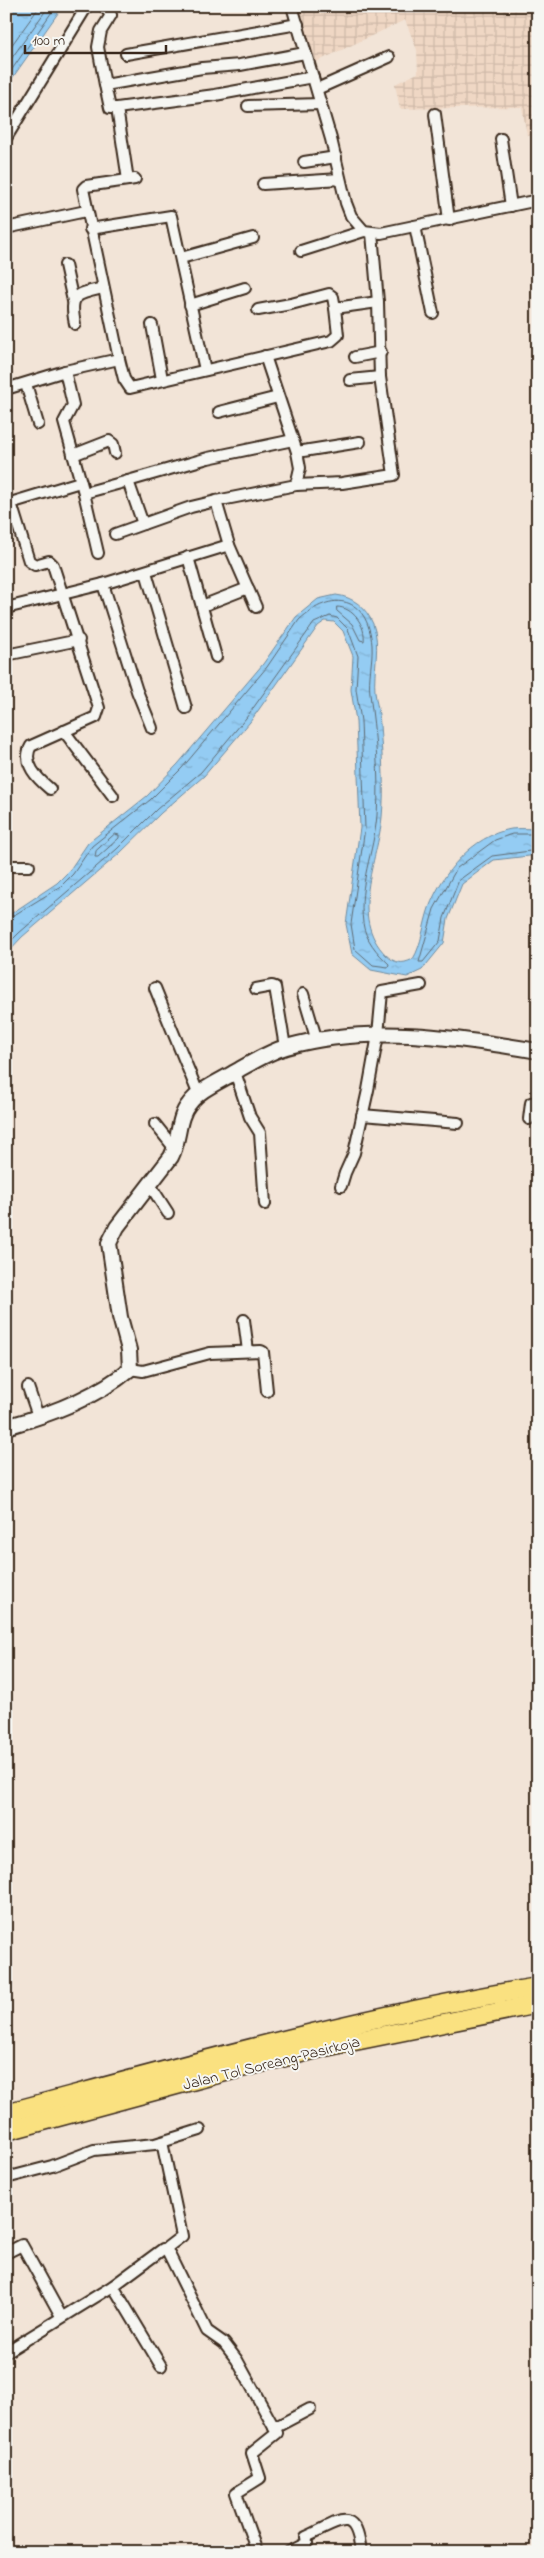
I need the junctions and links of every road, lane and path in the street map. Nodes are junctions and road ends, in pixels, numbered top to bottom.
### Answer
1 (87, 6) edge
2 (104, 6) edge
3 (292, 6) edge
4 (298, 24) junction
5 (305, 52) junction
6 (126, 54) dead end
7 (389, 57) dead end
8 (313, 77) junction
9 (105, 85) junction
10 (317, 89) junction
11 (321, 104) junction
12 (248, 106) dead end
13 (117, 108) junction
14 (435, 114) dead end
15 (6, 138) edge
16 (501, 139) dead end
17 (336, 157) junction
18 (304, 162) dead end
19 (340, 179) junction
20 (263, 184) dead end
21 (538, 200) edge
22 (512, 206) junction
23 (87, 214) junction
24 (449, 220) junction
25 (414, 226) junction
26 (6, 228) edge
27 (40, 228) dead end
28 (90, 229) junction
29 (368, 232) junction
30 (253, 238) dead end
31 (301, 251) dead end
32 (181, 258) junction
33 (65, 265) dead end
34 (103, 288) junction
35 (245, 288) dead end
36 (72, 301) junction
37 (378, 302) junction
38 (190, 305) junction
39 (335, 308) junction
40 (258, 310) dead end
41 (433, 313) dead end
42 (75, 324) dead end
43 (152, 325) dead end
44 (380, 352) junction
45 (265, 356) junction
46 (354, 357) dead end
47 (118, 359) junction
48 (205, 370) junction
49 (65, 371) junction
50 (380, 377) junction
51 (162, 379) junction
52 (350, 380) dead end
53 (26, 384) junction
54 (6, 389) edge
55 (278, 397) junction
56 (219, 412) dead end
57 (38, 424) dead end
58 (293, 440) junction
59 (360, 442) dead end
60 (298, 452) junction
61 (115, 453) dead end
62 (73, 455) junction
63 (128, 481) junction
64 (80, 482) junction
65 (296, 485) junction
66 (84, 493) junction
67 (216, 501) junction
68 (9, 504) edge
69 (143, 524) junction
70 (115, 534) dead end
71 (229, 545) junction
72 (98, 553) dead end
73 (188, 557) junction
74 (146, 572) junction
75 (104, 584) junction
76 (248, 588) junction
77 (64, 594) junction
78 (202, 606) junction
79 (256, 607) dead end
80 (6, 608) edge
81 (79, 640) junction
82 (6, 655) edge
83 (216, 657) dead end
84 (186, 708) dead end
85 (152, 728) dead end
86 (64, 731) junction
87 (50, 789) dead end
88 (113, 796) dead end
89 (6, 866) edge
90 (29, 866) dead end
91 (421, 985) dead end
92 (155, 988) dead end
93 (256, 989) dead end
94 (303, 994) dead end
95 (378, 1035) junction
96 (317, 1041) junction
97 (285, 1047) junction
98 (538, 1051) edge
99 (235, 1072) junction
100 (198, 1093) junction
101 (538, 1102) edge
102 (362, 1115) junction
103 (529, 1120) dead end
104 (458, 1123) dead end
105 (155, 1124) dead end
106 (175, 1149) junction
107 (150, 1185) junction
108 (341, 1186) dead end
109 (265, 1204) dead end
110 (168, 1213) dead end
111 (244, 1320) dead end
112 (248, 1351) junction
113 (130, 1369) junction
114 (28, 1387) dead end
115 (267, 1391) dead end
116 (38, 1416) junction
117 (6, 1427) edge
118 (538, 1987) edge
119 (538, 2004) edge
120 (6, 2113) edge
121 (200, 2130) dead end
122 (6, 2131) edge
123 (162, 2142) junction
124 (6, 2178) edge
125 (165, 2249) junction
126 (6, 2253) edge
127 (113, 2286) junction
128 (62, 2316) junction
129 (6, 2352) edge
130 (161, 2366) dead end
131 (310, 2409) dead end
132 (274, 2428) junction
133 (257, 2552) edge
134 (289, 2552) edge
135 (360, 2552) edge

1 - 15 street
2 - 9 street
3 - 4 street
4 - 5 street
4 - 6 street
5 - 8 street
5 - 9 street
7 - 10 street
8 - 10 street
8 - 13 street
9 - 13 street
10 - 11 street
11 - 12 street
11 - 17 street
13 - 23 street
14 - 24 street
16 - 22 street
17 - 18 street
17 - 19 street
19 - 20 street
19 - 29 street
21 - 22 street
22 - 24 street
23 - 26 street
23 - 27 street
23 - 28 street
24 - 25 street
25 - 29 street
25 - 41 street
28 - 32 street
28 - 34 street
29 - 31 street
29 - 37 street
30 - 32 street
32 - 38 street
33 - 36 street
34 - 36 street
34 - 47 street
35 - 38 street
36 - 42 street
37 - 39 street
37 - 44 street
38 - 48 street
39 - 40 street
39 - 45 street
43 - 51 street
44 - 46 street
44 - 50 street
45 - 48 street
45 - 55 street
47 - 49 street
47 - 51 street
48 - 51 street
49 - 53 street
49 - 62 street
50 - 52 street
50 - 65 street
53 - 54 street
53 - 57 street
55 - 56 street
55 - 58 street
58 - 60 street
58 - 63 street
59 - 60 street
60 - 65 street
61 - 62 street
62 - 64 street
63 - 66 street
63 - 69 street
64 - 66 street
64 - 68 street
65 - 67 street
66 - 72 street
67 - 69 street
67 - 71 street
68 - 77 street
69 - 70 street
71 - 73 street
71 - 76 street
73 - 74 street
73 - 78 street
74 - 75 street
74 - 84 street
75 - 77 street
75 - 85 street
76 - 78 street
76 - 79 street
77 - 80 street
77 - 81 street
78 - 83 street
81 - 82 street
81 - 86 street
86 - 87 street
86 - 88 street
89 - 90 street
91 - 95 street
92 - 100 street
93 - 97 street
94 - 96 street
95 - 96 street
95 - 98 street
95 - 102 street
96 - 97 street
97 - 99 street
99 - 100 street
99 - 109 street
100 - 106 street
101 - 103 street
102 - 104 street
102 - 108 street
105 - 106 street
106 - 107 street
107 - 110 street
107 - 113 street
111 - 112 street
112 - 113 street
112 - 115 street
113 - 116 street
114 - 116 street
116 - 117 street
118 - 120 highway, Jalan Tol Soreang–Pasirkoja
119 - 122 highway, Jalan Tol Soreang–Pasirkoja
121 - 123 street
123 - 124 street
123 - 125 street
125 - 127 street
125 - 132 street
126 - 128 street
127 - 128 street
127 - 130 street
128 - 129 street
131 - 132 street
132 - 133 street
134 - 135 street

